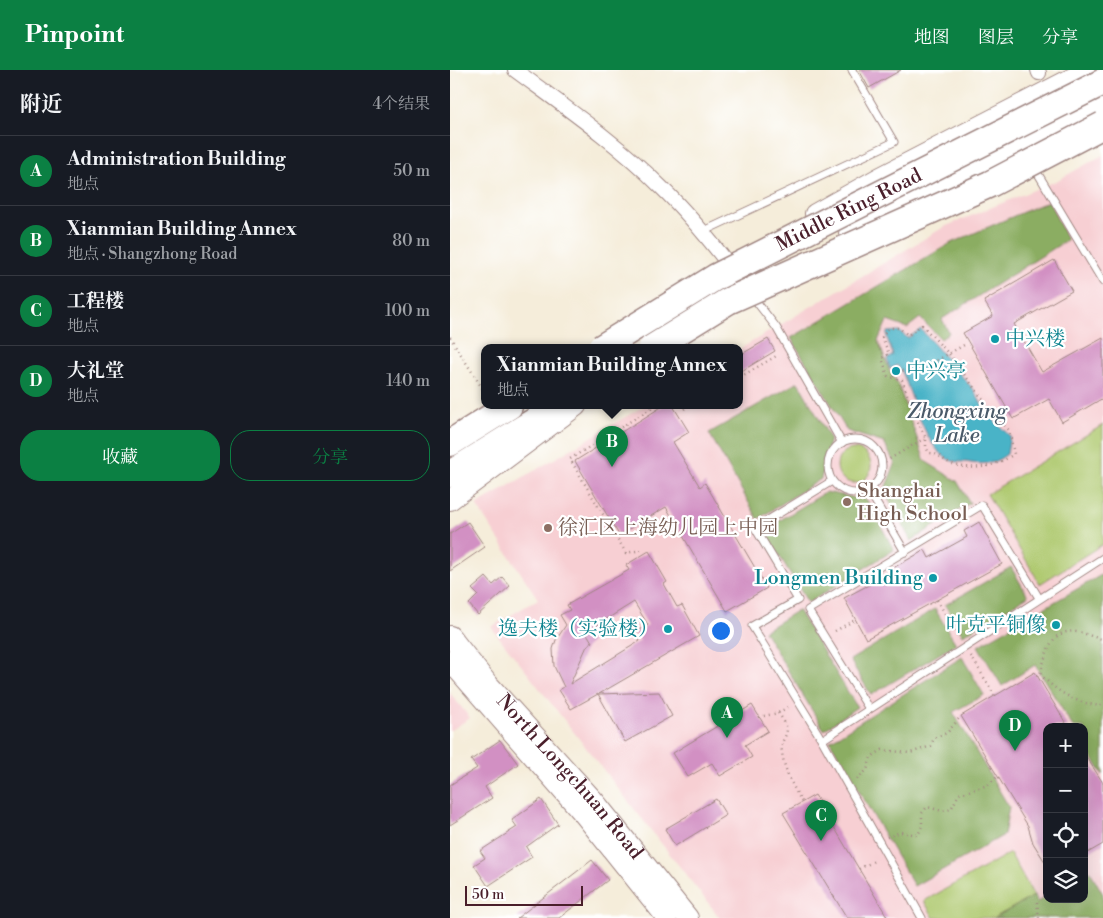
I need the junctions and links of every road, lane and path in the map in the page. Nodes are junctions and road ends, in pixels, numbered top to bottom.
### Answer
1 (515, 70) edge
2 (852, 70) edge
3 (1088, 70) edge
4 (1103, 82) edge
5 (1103, 107) edge
6 (1103, 125) edge
7 (1023, 147) junction
8 (702, 232) junction
9 (728, 263) junction
10 (1103, 282) edge
11 (745, 286) junction
12 (450, 337) edge
13 (594, 344) edge
14 (607, 344) edge
15 (656, 344) edge
16 (658, 344) edge
17 (964, 345) dead end
18 (788, 349) junction
19 (948, 354) junction
20 (743, 375) edge
21 (894, 376) junction
22 (481, 386) edge
23 (487, 409) edge
24 (504, 409) edge
25 (554, 409) edge
26 (572, 409) edge
27 (650, 409) edge
28 (450, 431) edge
29 (926, 438) junction
30 (450, 443) edge
31 (842, 443) junction
32 (881, 464) junction
33 (450, 474) edge
34 (832, 481) junction
35 (868, 489) junction
36 (450, 500) edge
37 (641, 550) dead end
38 (905, 552) junction
39 (1103, 558) edge
40 (1039, 598) junction
41 (937, 600) dead end
42 (855, 620) dead end
43 (450, 636) edge
44 (825, 637) junction
45 (1103, 639) edge
46 (965, 647) junction
47 (450, 661) edge
48 (995, 696) dead end
49 (798, 702) junction
50 (1103, 706) edge
51 (869, 709) junction
52 (778, 713) junction
53 (961, 716) dead end
54 (759, 717) dead end
55 (822, 740) junction
56 (998, 776) dead end
57 (846, 784) junction
58 (802, 802) dead end
59 (880, 844) junction
60 (886, 854) junction
61 (859, 869) dead end
62 (1037, 902) dead end
63 (667, 918) edge
64 (688, 918) edge
65 (922, 918) edge
66 (1039, 918) edge

1 - 8 street
2 - 8 lane
3 - 9 main road
4 - 14 highway, Middle Ring Road, bridge
5 - 7 main road
6 - 16 highway, Middle Ring Road, bridge
7 - 10 lane
7 - 11 main road
8 - 9 street
9 - 11 street
9 - 13 main road
11 - 15 main road
11 - 18 lane
12 - 22 path
17 - 19 path
18 - 20 path
18 - 31 lane
19 - 21 path
19 - 21 path
19 - 29 path
21 - 29 path
23 - 28 main road
24 - 30 highway
25 - 33 highway
26 - 36 main road
27 - 37 path
29 - 32 path
31 - 32 lane
31 - 34 lane
32 - 35 lane
34 - 35 lane
34 - 49 lane
35 - 38 lane
38 - 40 lane
38 - 44 lane
39 - 40 lane
40 - 46 lane
41 - 46 path
42 - 44 path
43 - 64 main road, North Longchuan Road
44 - 51 lane
45 - 50 path
46 - 48 path
46 - 51 lane
47 - 63 main road, North Longchuan Road
49 - 52 path
49 - 55 lane
51 - 55 lane
52 - 54 path
52 - 58 path
53 - 57 path
55 - 57 lane
56 - 59 path
57 - 59 lane
59 - 60 lane
60 - 61 path
60 - 65 lane
62 - 66 path

